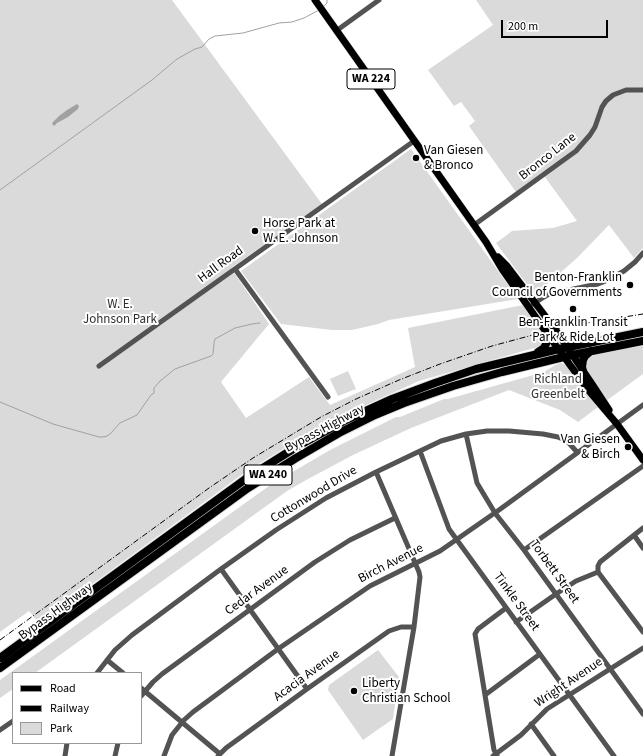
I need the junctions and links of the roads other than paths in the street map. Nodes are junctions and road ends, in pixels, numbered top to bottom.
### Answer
1 (315, 0) edge
2 (379, 0) edge
3 (336, 31) junction
4 (643, 90) edge
5 (414, 141) junction
6 (474, 225) junction
7 (643, 253) edge
8 (235, 269) junction
9 (532, 305) junction
10 (546, 332) junction
11 (643, 332) edge
12 (643, 341) edge
13 (563, 348) junction
14 (592, 351) junction
15 (535, 354) junction
16 (568, 356) junction
17 (99, 366) dead end
18 (583, 371) junction
19 (328, 397) dead end
20 (643, 405) edge
21 (617, 424) junction
22 (466, 434) junction
23 (420, 451) junction
24 (577, 452) junction
25 (643, 460) edge
26 (643, 466) edge
27 (376, 472) junction
28 (495, 512) junction
29 (395, 518) junction
30 (643, 528) edge
31 (634, 536) junction
32 (456, 540) junction
33 (643, 548) edge
34 (524, 550) junction
35 (415, 563) junction
36 (221, 570) junction
37 (598, 572) junction
38 (556, 594) junction
39 (506, 608) junction
40 (250, 610) junction
41 (516, 622) junction
42 (414, 627) junction
43 (643, 632) edge
44 (278, 648) junction
45 (643, 648) edge
46 (540, 654) junction
47 (0, 658) edge
48 (107, 660) junction
49 (0, 668) edge
50 (610, 669) junction
51 (98, 672) edge
52 (122, 672) edge
53 (307, 689) junction
54 (143, 690) edge
55 (484, 695) junction
56 (570, 695) junction
57 (643, 714) edge
58 (12, 722) edge
59 (182, 723) junction
60 (531, 724) junction
61 (0, 730) edge
62 (67, 744) edge
63 (118, 744) edge
64 (219, 755) edge
65 (495, 755) edge
66 (65, 756) edge
67 (114, 756) edge
68 (164, 756) edge
69 (392, 756) edge
70 (554, 756) edge
71 (614, 756) edge

1 - 3 main road, WA 224
2 - 3 street
3 - 5 main road, WA 224
4 - 6 street, Bronco Lane
5 - 6 main road, WA 224
5 - 8 street, Hall Road
6 - 9 main road, WA 224
7 - 9 street
8 - 17 street, Hall Road
8 - 19 street
9 - 10 main road, WA 224
9 - 13 main road, WA 224
10 - 13 main road, WA 224
10 - 15 highway
11 - 13 highway, Bypass Highway / WA 240
12 - 14 highway, Bypass Highway / WA 240
13 - 15 highway, Bypass Highway / WA 240
13 - 16 main road, WA 224
14 - 16 highway, Bypass Highway / WA 240
14 - 18 highway
15 - 47 highway, Bypass Highway / WA 240
16 - 18 main road
16 - 21 main road
16 - 49 highway, Bypass Highway / WA 240
18 - 21 main road
20 - 21 street, Birch Avenue
21 - 24 street, Birch Avenue
21 - 25 main road
22 - 23 street, Cottonwood Drive
22 - 24 street, Cottonwood Drive
22 - 28 street, Torbett Street
23 - 27 street, Cottonwood Drive
23 - 32 street, Tinkle Street
24 - 28 street, Birch Avenue
26 - 34 street
27 - 29 street
27 - 36 street, Cottonwood Drive
28 - 32 street, Birch Avenue
28 - 34 street, Torbett Street
29 - 35 street
29 - 40 street, Cedar Avenue
30 - 31 street
31 - 33 street
31 - 37 street
32 - 35 street, Birch Avenue
32 - 39 street, Tinkle Street
34 - 38 street, Torbett Street
35 - 42 street
35 - 44 street, Birch Avenue
36 - 40 street
36 - 48 street, Cottonwood Drive
37 - 38 street
37 - 43 street
38 - 41 street
38 - 50 street, Torbett Street
39 - 41 street, Tinkle Street
39 - 55 street
40 - 44 street
40 - 54 street, Cedar Avenue
41 - 46 street, Tinkle Street
42 - 53 street, Acacia Avenue
42 - 69 street
44 - 53 street
44 - 59 street, Birch Avenue
45 - 50 street, Wright Avenue
46 - 55 street
46 - 56 street, Tinkle Street
48 - 51 street, Cottonwood Drive
48 - 52 street
50 - 56 street, Wright Avenue
50 - 57 street, Torbett Street
53 - 64 street, Acacia Avenue
54 - 59 street
55 - 65 street
56 - 60 street, Wright Avenue
56 - 71 street, Tinkle Street
58 - 61 street
59 - 64 street
59 - 68 street, Birch Avenue
60 - 65 street, Wright Avenue
60 - 70 street
62 - 66 street
63 - 67 street

